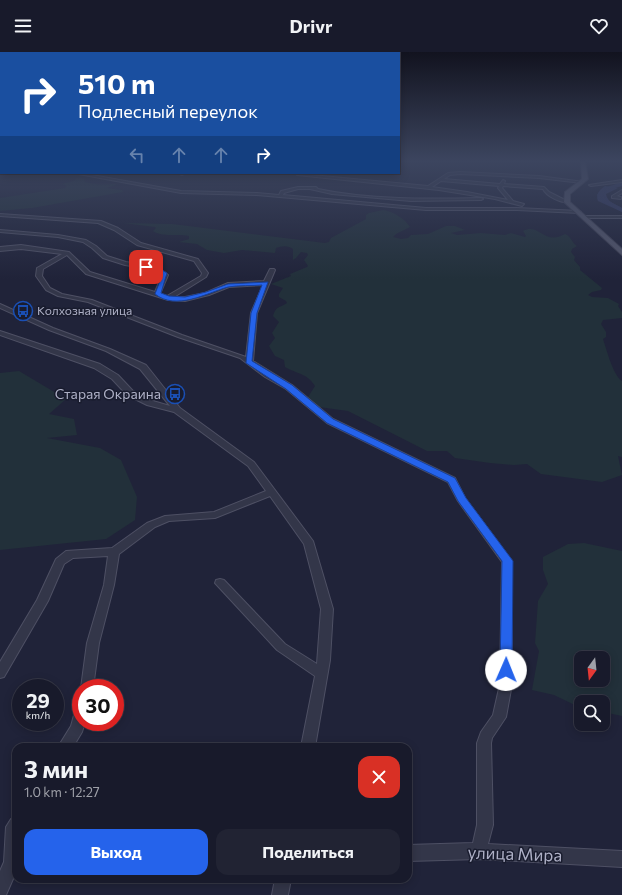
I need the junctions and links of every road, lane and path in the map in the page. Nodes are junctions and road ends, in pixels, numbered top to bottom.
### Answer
1 (320, 200) edge
2 (503, 200) edge
3 (563, 200) edge
4 (510, 202) joint
5 (567, 202) joint
6 (538, 210) junction
7 (578, 212) junction
8 (0, 215) edge
9 (622, 216) edge
10 (584, 217) junction
11 (0, 231) edge
12 (0, 249) edge
13 (67, 253) junction
14 (622, 253) edge
15 (272, 270) dead end
16 (266, 283) junction
17 (158, 294) junction
18 (168, 298) junction
19 (0, 306) edge
20 (0, 333) edge
21 (248, 362) junction
22 (177, 410) junction
23 (272, 492) junction
24 (114, 552) junction
25 (220, 584) dead end
26 (0, 673) edge
27 (322, 674) junction
28 (88, 679) edge
29 (75, 731) edge
30 (68, 743) edge
31 (309, 743) edge
32 (479, 851) junction
33 (412, 853) edge
34 (622, 859) edge
35 (12, 863) edge
36 (282, 883) edge
37 (0, 890) edge
38 (280, 895) edge

1 - 6 street
2 - 4 street
3 - 5 street
4 - 6 street
5 - 7 main road
6 - 7 street
7 - 10 main road
8 - 18 street
9 - 10 street
10 - 14 main road
11 - 17 street
12 - 13 street
13 - 17 street
13 - 21 street
15 - 16 street
16 - 18 street
16 - 21 street
17 - 18 street
19 - 22 street
20 - 22 street
21 - 32 street
22 - 23 street
23 - 24 street
23 - 27 street
24 - 26 street
24 - 28 street
25 - 27 street
27 - 31 street
29 - 30 street
32 - 33 street, улица Мира
32 - 34 street, улица Мира
35 - 37 street
36 - 38 street

